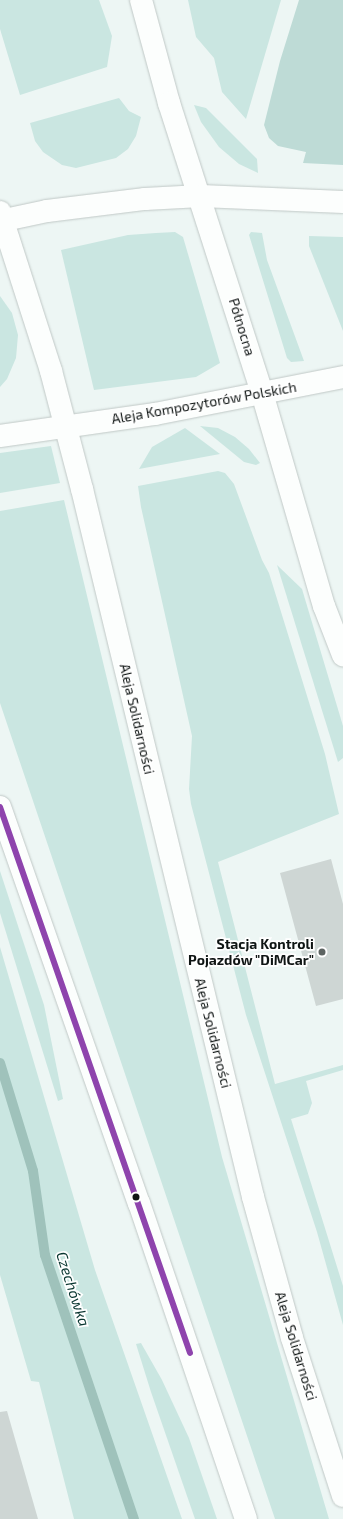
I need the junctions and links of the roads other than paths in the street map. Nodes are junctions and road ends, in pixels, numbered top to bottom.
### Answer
1 (141, 0) edge
2 (200, 196) junction
3 (343, 202) edge
4 (1, 218) edge
5 (343, 377) edge
6 (262, 393) junction
7 (65, 426) junction
8 (0, 436) edge
9 (343, 655) edge
10 (0, 807) edge
11 (343, 1496) edge
12 (246, 1519) edge

1 - 2 main road, Północna
2 - 3 main road
2 - 4 main road
2 - 6 main road, Północna
4 - 7 main road, Aleja Solidarności
5 - 6 main road, Aleja Kompozytorów Polskich
6 - 7 main road, Aleja Kompozytorów Polskich
6 - 9 main road, Północna
7 - 8 main road, Aleja Kompozytorów Polskich
7 - 11 main road, Aleja Solidarności
10 - 12 main road

